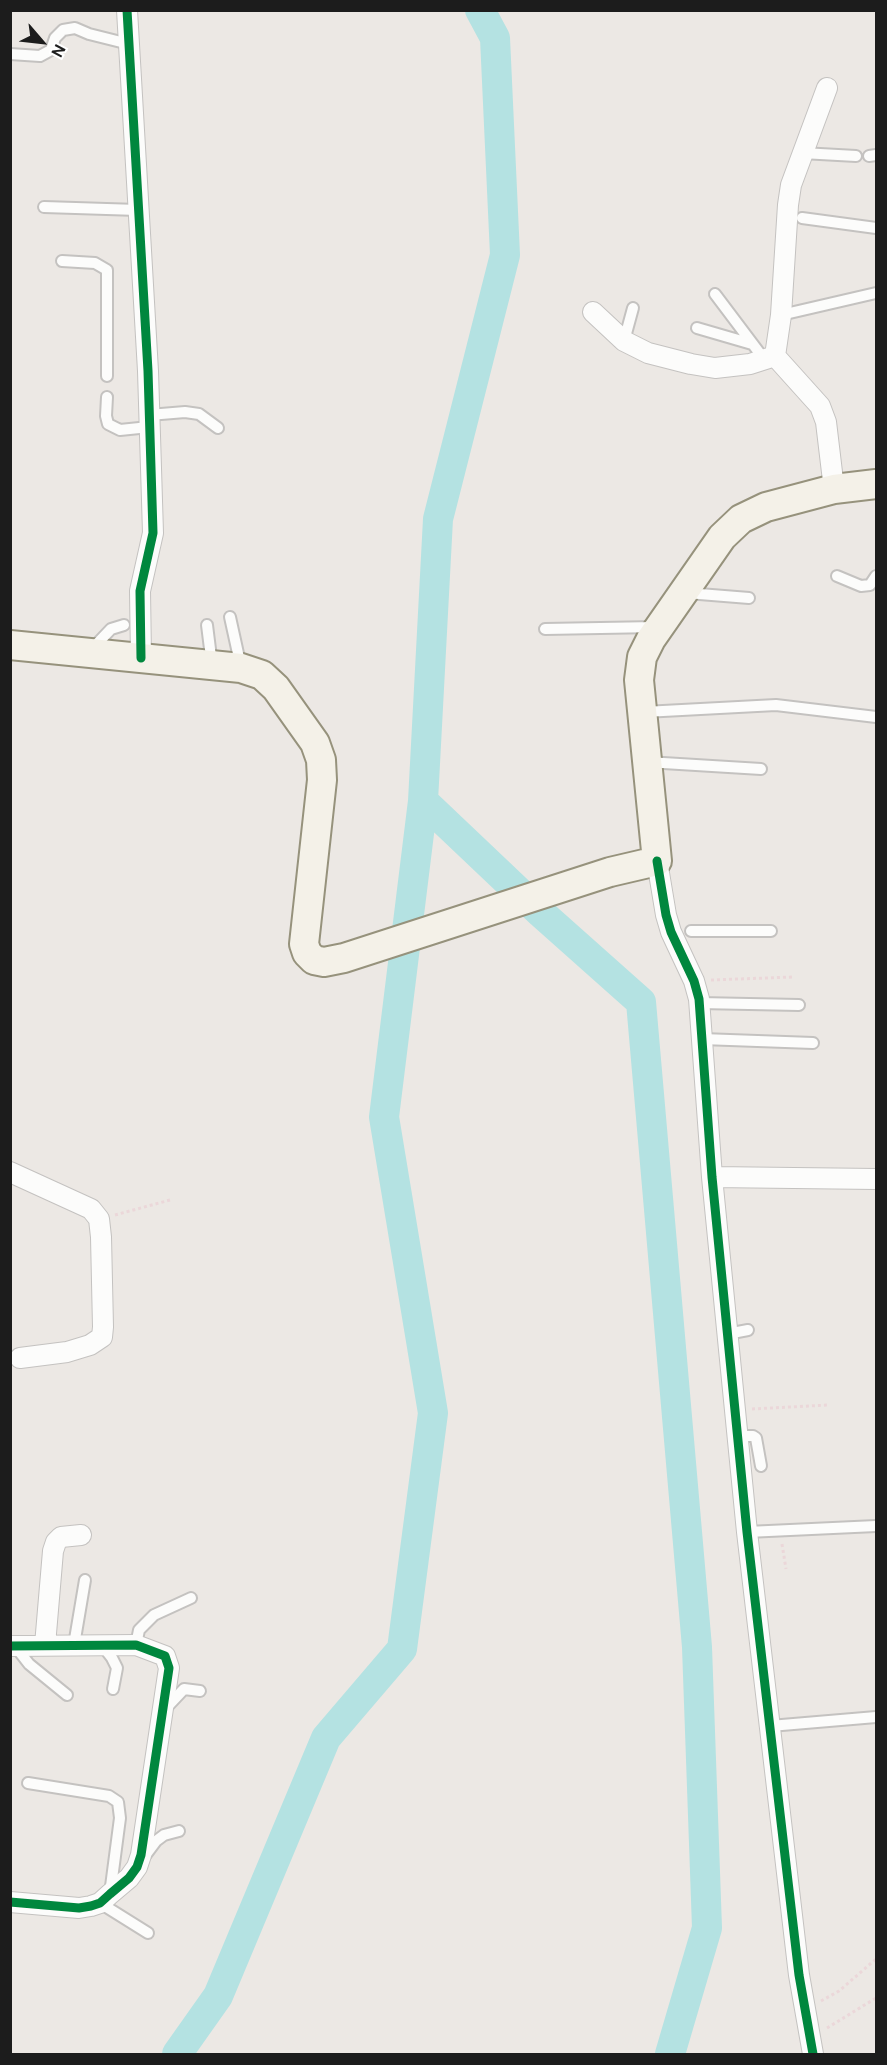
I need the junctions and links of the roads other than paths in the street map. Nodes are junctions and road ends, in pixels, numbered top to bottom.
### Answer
1 (127, 10) edge
2 (129, 44) junction
3 (10, 54) edge
4 (827, 88) dead end
5 (802, 153) junction
6 (856, 156) dead end
7 (44, 207) dead end
8 (138, 210) junction
9 (794, 218) junction
10 (876, 228) edge
11 (62, 261) dead end
12 (876, 293) edge
13 (716, 294) dead end
14 (633, 308) dead end
15 (593, 312) dead end
16 (781, 315) junction
17 (697, 328) dead end
18 (624, 341) junction
19 (764, 353) junction
20 (108, 376) dead end
21 (107, 398) dead end
22 (149, 421) junction
23 (218, 428) dead end
24 (876, 484) edge
25 (834, 489) junction
26 (837, 576) dead end
27 (876, 576) edge
28 (684, 593) junction
29 (749, 598) dead end
30 (230, 617) dead end
31 (124, 625) dead end
32 (207, 625) dead end
33 (659, 627) junction
34 (545, 629) dead end
35 (10, 645) edge
36 (89, 653) junction
37 (141, 658) junction
38 (212, 665) junction
39 (241, 668) junction
40 (642, 712) junction
41 (876, 717) edge
42 (647, 762) junction
43 (761, 769) dead end
44 (657, 861) junction
45 (680, 931) junction
46 (771, 931) dead end
47 (699, 1003) junction
48 (799, 1005) dead end
49 (702, 1039) junction
50 (813, 1043) dead end
51 (10, 1172) edge
52 (712, 1178) junction
53 (876, 1179) edge
54 (748, 1330) dead end
55 (727, 1334) junction
56 (20, 1358) dead end
57 (737, 1436) junction
58 (761, 1466) dead end
59 (876, 1526) edge
60 (747, 1532) junction
61 (81, 1535) dead end
62 (85, 1580) dead end
63 (191, 1598) dead end
64 (45, 1645) junction
65 (74, 1645) junction
66 (102, 1645) junction
67 (136, 1645) junction
68 (12, 1646) edge
69 (113, 1689) dead end
70 (200, 1691) dead end
71 (67, 1695) dead end
72 (162, 1713) junction
73 (876, 1717) edge
74 (770, 1726) junction
75 (28, 1783) dead end
76 (179, 1831) dead end
77 (137, 1867) junction
78 (105, 1898) junction
79 (10, 1902) edge
80 (148, 1933) dead end
81 (813, 2055) edge

1 - 2 street
2 - 3 lane
2 - 8 street
4 - 5 street
5 - 6 lane
5 - 9 street
7 - 8 lane
8 - 22 street
9 - 10 lane
9 - 16 street
11 - 20 lane
12 - 16 lane
13 - 19 lane
14 - 18 lane
15 - 18 street
16 - 19 street
17 - 19 lane
18 - 19 street
19 - 25 street
21 - 22 lane
22 - 23 lane
22 - 37 street
24 - 25 main road
25 - 28 main road
26 - 27 lane
28 - 29 lane
28 - 33 main road
30 - 39 lane
31 - 36 lane
32 - 38 lane
33 - 34 lane
33 - 40 main road
35 - 36 main road
36 - 37 main road
37 - 38 main road
38 - 39 main road
39 - 44 main road
40 - 41 lane
40 - 42 main road
42 - 43 lane
42 - 44 main road
44 - 45 street
45 - 46 lane
45 - 47 street
47 - 48 lane
47 - 49 street
49 - 50 lane
49 - 52 street
51 - 56 street
52 - 53 street
52 - 55 street
54 - 55 lane
55 - 57 street
57 - 58 lane
57 - 60 street
59 - 60 lane
60 - 74 street
61 - 64 street
62 - 65 lane
63 - 67 lane
64 - 65 street
64 - 68 street
65 - 66 street
66 - 67 street
66 - 69 lane
67 - 72 street
68 - 71 lane
70 - 72 lane
72 - 77 street
73 - 74 lane
74 - 81 street
75 - 78 lane
76 - 77 lane
77 - 78 street
78 - 79 street
78 - 80 lane

